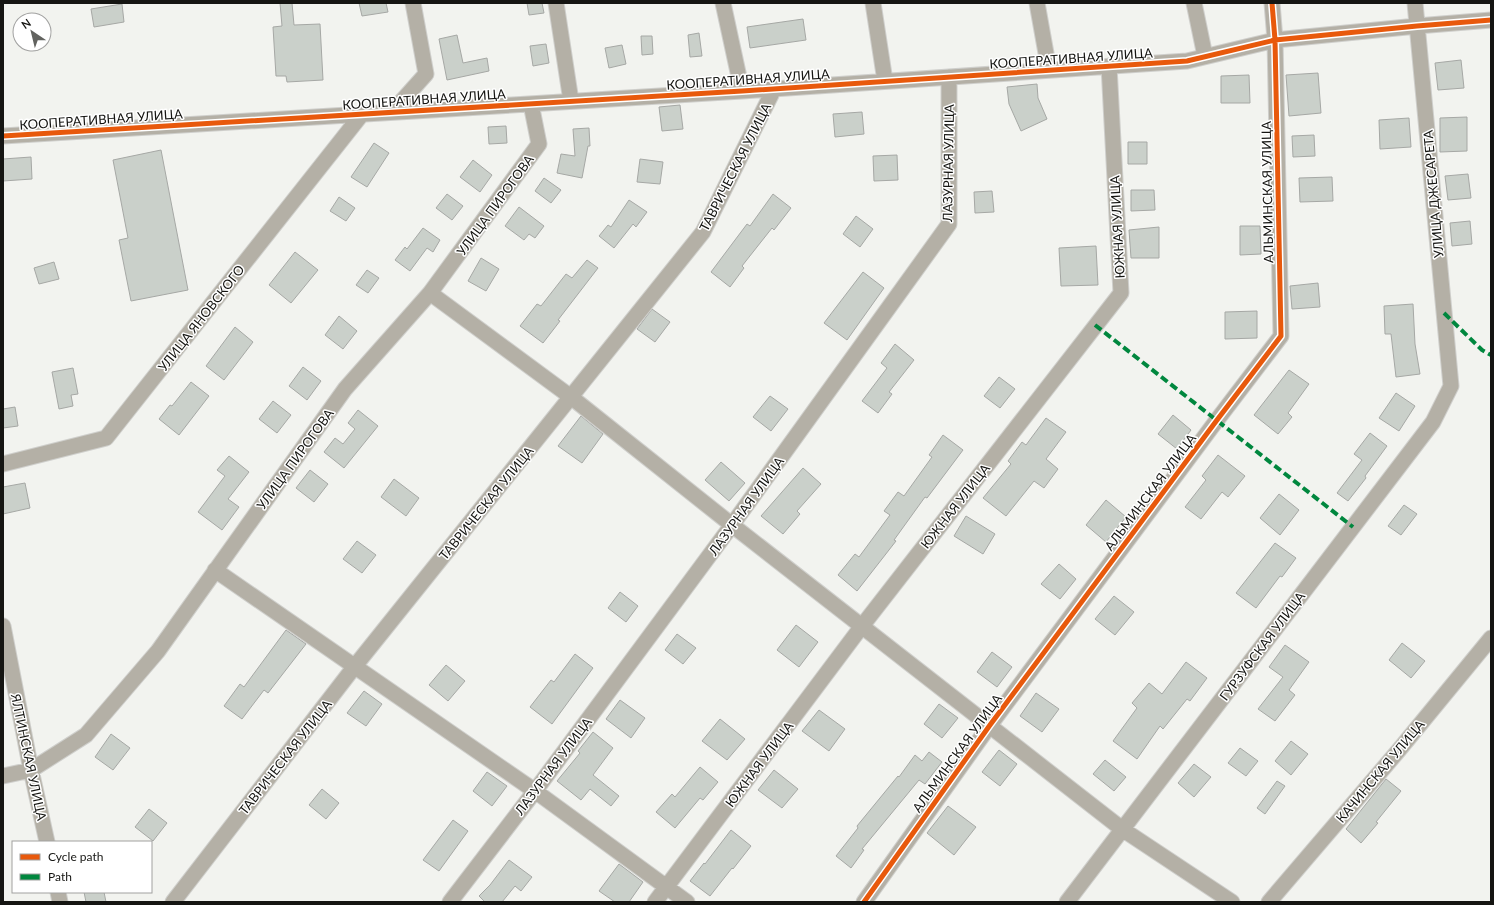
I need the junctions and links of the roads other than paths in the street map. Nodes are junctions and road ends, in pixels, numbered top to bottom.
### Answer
1 (413, 3) edge
2 (556, 3) edge
3 (724, 3) edge
4 (873, 3) edge
5 (1037, 3) edge
6 (1194, 3) edge
7 (1272, 3) edge
8 (1415, 3) edge
9 (1491, 20) edge
10 (1417, 26) junction
11 (1275, 40) junction
12 (1205, 56) junction
13 (1109, 66) junction
14 (1049, 70) junction
15 (949, 77) junction
16 (885, 81) junction
17 (774, 89) junction
18 (742, 91) junction
19 (570, 101) junction
20 (531, 104) junction
21 (392, 112) junction
22 (362, 114) junction
23 (3, 136) edge
24 (430, 293) junction
25 (1451, 386) joint
26 (571, 398) junction
27 (3, 464) edge
28 (732, 526) junction
29 (215, 570) junction
30 (3, 626) edge
31 (862, 626) junction
32 (1491, 638) edge
33 (355, 666) junction
34 (990, 725) junction
35 (31, 770) junction
36 (3, 776) edge
37 (535, 791) junction
38 (1122, 829) junction
39 (47, 841) edge
40 (667, 887) junction
41 (173, 902) edge
42 (450, 902) edge
43 (655, 902) edge
44 (687, 902) edge
45 (864, 902) edge
46 (1067, 902) edge
47 (1232, 902) edge
48 (1268, 902) edge

1 - 21 street
2 - 19 street
3 - 18 street
4 - 16 street
5 - 14 street
6 - 12 street
7 - 11 street, АЛЬМИНСКАЯ УЛИЦА
8 - 10 street, УЛИЦА ДЖЕСАРЕТА
9 - 10 street, КООПЕРАТИВНАЯ УЛИЦА
10 - 11 street, КООПЕРАТИВНАЯ УЛИЦА
10 - 25 street, УЛИЦА ДЖЕСАРЕТА
11 - 12 street, КООПЕРАТИВНАЯ УЛИЦА
11 - 34 street, АЛЬМИНСКАЯ УЛИЦА
12 - 13 street, КООПЕРАТИВНАЯ УЛИЦА
13 - 14 street, КООПЕРАТИВНАЯ УЛИЦА
13 - 31 street, ЮЖНАЯ УЛИЦА
14 - 15 street, КООПЕРАТИВНАЯ УЛИЦА
15 - 16 street, КООПЕРАТИВНАЯ УЛИЦА
15 - 28 street, ЛАЗУРНАЯ УЛИЦА
16 - 17 street, КООПЕРАТИВНАЯ УЛИЦА
17 - 18 street, КООПЕРАТИВНАЯ УЛИЦА
17 - 26 street, ТАВРИЧЕСКАЯ УЛИЦА
18 - 19 street, КООПЕРАТИВНАЯ УЛИЦА
19 - 20 street, КООПЕРАТИВНАЯ УЛИЦА
20 - 21 street, КООПЕРАТИВНАЯ УЛИЦА
20 - 24 street, УЛИЦА ПИРОГОВА
21 - 22 street, КООПЕРАТИВНАЯ УЛИЦА
22 - 23 street, КООПЕРАТИВНАЯ УЛИЦА
22 - 27 street, УЛИЦА ЯНОВСКОГО
24 - 26 street
24 - 29 street, УЛИЦА ПИРОГОВА
25 - 38 street, ГУРЗУФСКАЯ УЛИЦА
26 - 28 street
26 - 33 street, ТАВРИЧЕСКАЯ УЛИЦА
28 - 31 street
28 - 37 street, ЛАЗУРНАЯ УЛИЦА
29 - 33 street
29 - 35 street, УЛИЦА ПИРОГОВА
30 - 35 street, ЯЛТИНСКАЯ УЛИЦА
31 - 34 street
31 - 40 street, ЮЖНАЯ УЛИЦА
32 - 48 street, КАЧИНСКАЯ УЛИЦА
33 - 37 street
33 - 41 street, ТАВРИЧЕСКАЯ УЛИЦА
34 - 38 street
34 - 45 street, АЛЬМИНСКАЯ УЛИЦА
35 - 36 street, УЛИЦА ПИРОГОВА
35 - 39 street, ЯЛТИНСКАЯ УЛИЦА
37 - 40 street
37 - 42 street, ЛАЗУРНАЯ УЛИЦА
38 - 46 street, ГУРЗУФСКАЯ УЛИЦА
38 - 47 street
40 - 43 street, ЮЖНАЯ УЛИЦА
40 - 44 street

